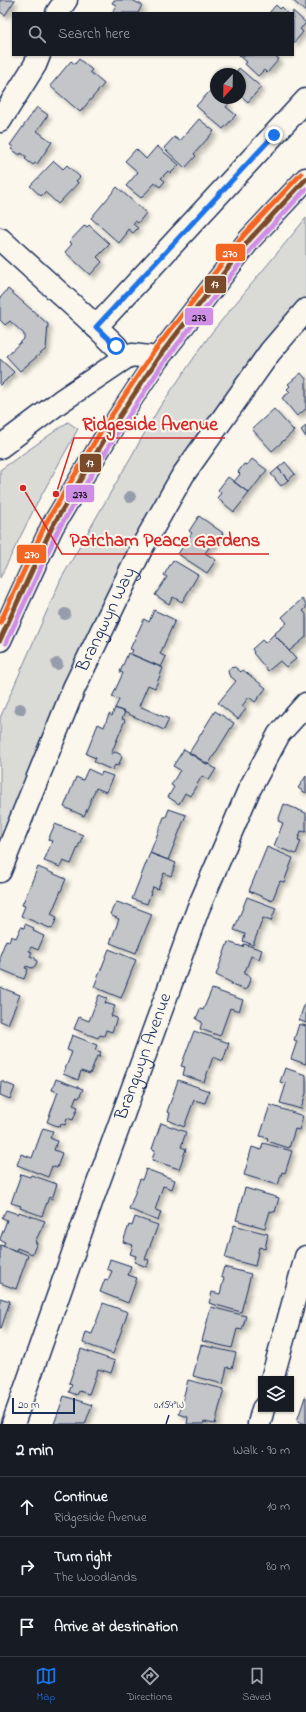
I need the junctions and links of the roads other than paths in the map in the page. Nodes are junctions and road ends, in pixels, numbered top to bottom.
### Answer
1 (66, 0) edge
2 (73, 0) edge
3 (58, 12) edge
4 (71, 12) edge
5 (39, 58) edge
6 (306, 100) edge
7 (0, 120) edge
8 (306, 180) edge
9 (0, 239) edge
10 (306, 310) edge
11 (96, 327) junction
12 (125, 358) junction
13 (158, 358) junction
14 (0, 447) edge
15 (0, 640) edge
16 (306, 704) edge
17 (0, 871) edge
18 (306, 1257) edge
19 (273, 1376) edge
20 (262, 1412) edge
21 (13, 1424) edge
22 (259, 1424) edge

1 - 3 main road
2 - 4 main road
5 - 7 main road
6 - 11 main road
8 - 13 main road
9 - 11 main road
10 - 17 main road, Brangwyn Way
11 - 12 main road
12 - 13 main road
12 - 14 main road
13 - 15 main road
16 - 21 main road, Brangwyn Avenue
18 - 19 main road
20 - 22 main road

